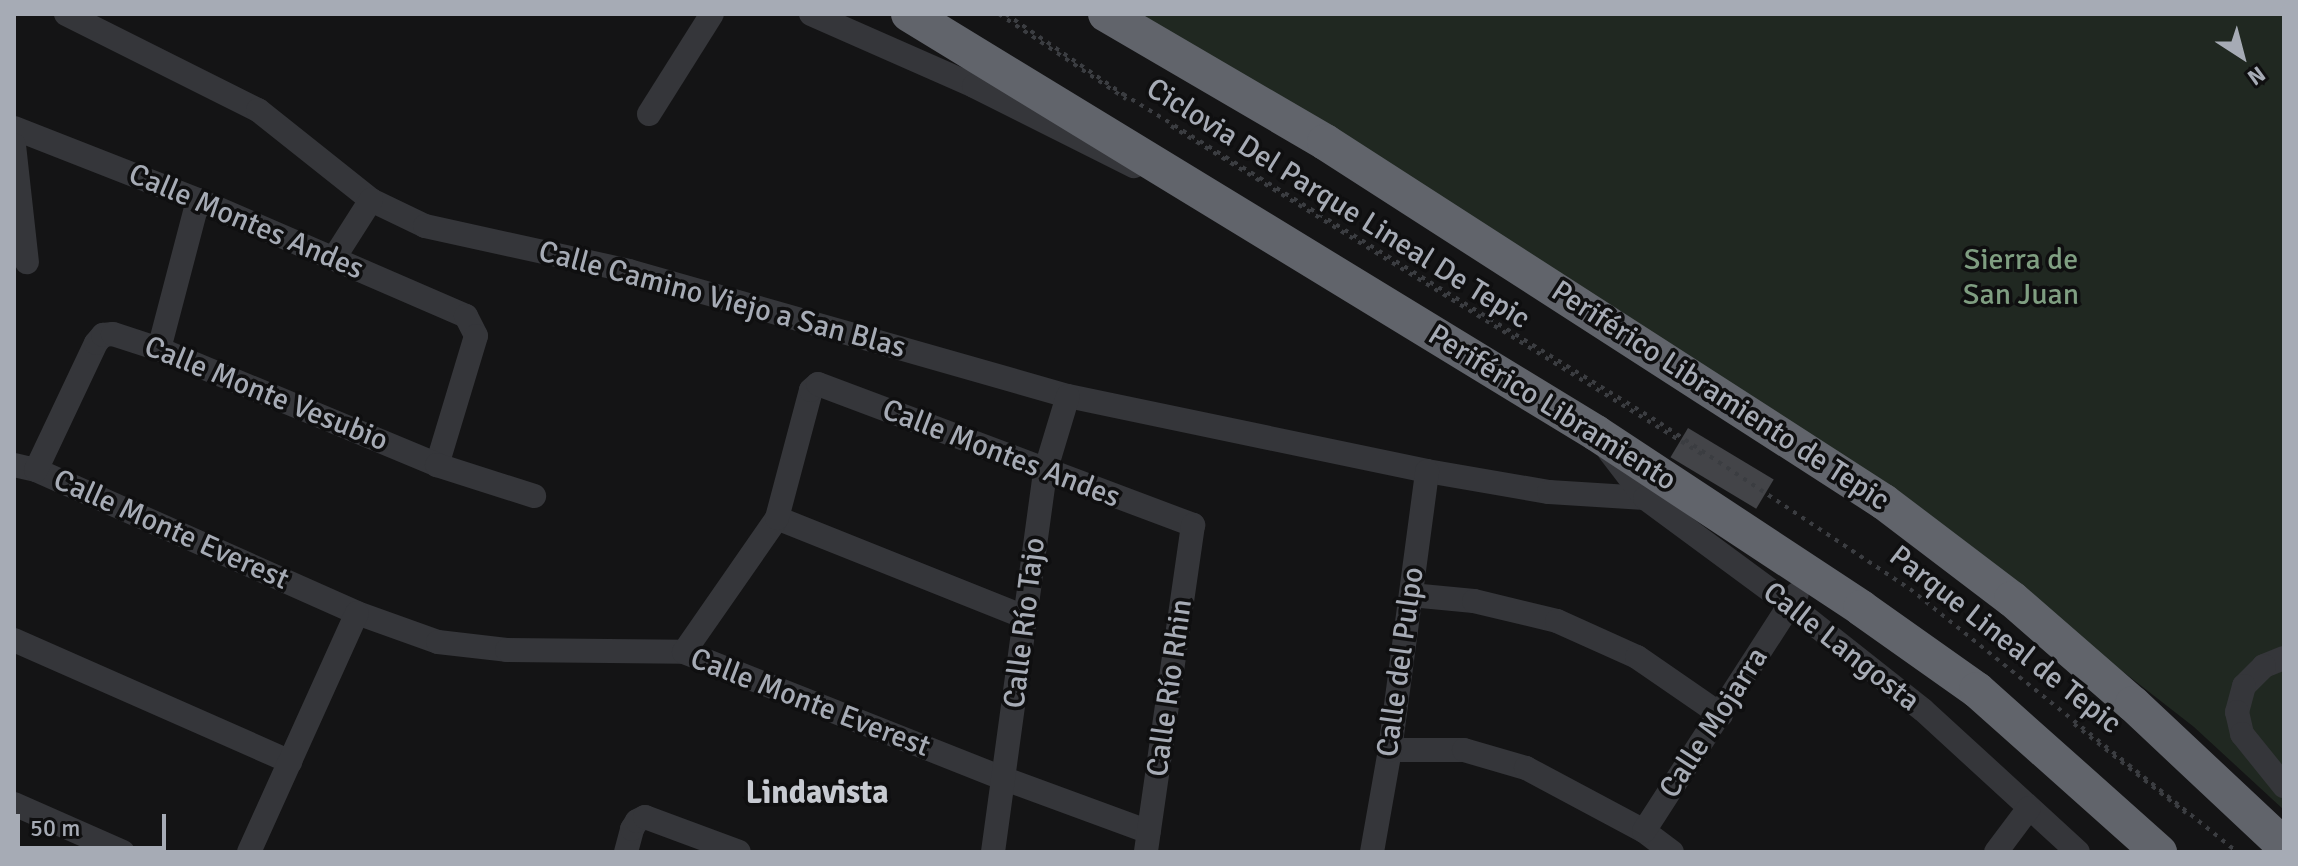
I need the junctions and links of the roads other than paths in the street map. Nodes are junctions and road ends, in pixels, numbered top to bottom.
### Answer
1 (712, 14) edge
2 (811, 14) edge
3 (909, 14) edge
4 (1106, 14) edge
5 (68, 15) edge
6 (649, 114) dead end
7 (14, 128) edge
8 (14, 145) edge
9 (1188, 183) junction
10 (198, 200) junction
11 (371, 200) junction
12 (334, 258) junction
13 (27, 262) dead end
14 (159, 349) junction
15 (1068, 396) junction
16 (1596, 433) junction
17 (437, 465) junction
18 (25, 467) edge
19 (1427, 471) junction
20 (1045, 472) junction
21 (534, 496) dead end
22 (1645, 498) junction
23 (777, 518) junction
24 (1193, 525) joint
25 (1810, 574) junction
26 (1411, 595) junction
27 (1790, 605) junction
28 (357, 613) junction
29 (1025, 617) junction
30 (14, 640) edge
31 (684, 652) junction
32 (2284, 658) edge
33 (1721, 715) junction
34 (1390, 750) junction
35 (290, 762) junction
36 (1005, 779) junction
37 (2284, 786) edge
38 (14, 804) edge
39 (2029, 808) junction
40 (1644, 831) junction
41 (1148, 842) edge
42 (2284, 846) edge
43 (123, 852) edge
44 (249, 852) edge
45 (626, 852) edge
46 (739, 852) edge
47 (993, 852) edge
48 (1372, 852) edge
49 (1672, 852) edge
50 (1996, 852) edge
51 (2078, 852) edge
52 (2159, 852) edge

1 - 6 street
2 - 9 street
3 - 9 highway, Periférico Libramiento
4 - 42 highway, Periférico Libramiento de Tepic
5 - 11 street, Calle Camino Viejo a San Blas
7 - 10 street, Calle Montes Andes
8 - 13 street
9 - 16 highway, Periférico Libramiento
10 - 12 street, Calle Montes Andes
10 - 14 street
11 - 12 street
11 - 15 street, Calle Camino Viejo a San Blas
12 - 17 street, Calle Montes Andes
14 - 17 street, Calle Monte Vesubio
14 - 18 street, Calle Monte Vesubio
15 - 19 street, Calle Camino Viejo a San Blas
15 - 20 street, Calle Río Tajo
16 - 22 street, Calle Langosta
16 - 25 highway, Periférico Libramiento
17 - 21 street, Calle Monte Vesubio
18 - 28 street, Calle Monte Everest
19 - 22 street
19 - 26 street, Calle del Pulpo
20 - 23 street, Calle Montes Andes
20 - 24 street, Calle Montes Andes
20 - 29 street, Calle Río Tajo
22 - 27 street, Calle Langosta
23 - 29 street
23 - 31 street
24 - 41 street, Calle Río Rhin
25 - 27 street, Calle Mojarra
25 - 52 highway, Periférico Libramiento
26 - 33 street
26 - 34 street, Calle del Pulpo
27 - 33 street, Calle Mojarra
27 - 39 street, Calle Langosta
28 - 31 street, Calle Monte Everest
28 - 35 street
29 - 36 street, Calle Río Tajo
30 - 35 street
31 - 36 street, Calle Monte Everest
32 - 37 street
33 - 40 street, Calle Mojarra
34 - 40 street
34 - 48 street, Calle del Pulpo
35 - 44 street
36 - 41 street, Calle Monte Everest
36 - 47 street, Calle Río Tajo
38 - 43 street
39 - 50 street
39 - 51 street, Calle Langosta
40 - 49 street
45 - 46 street

